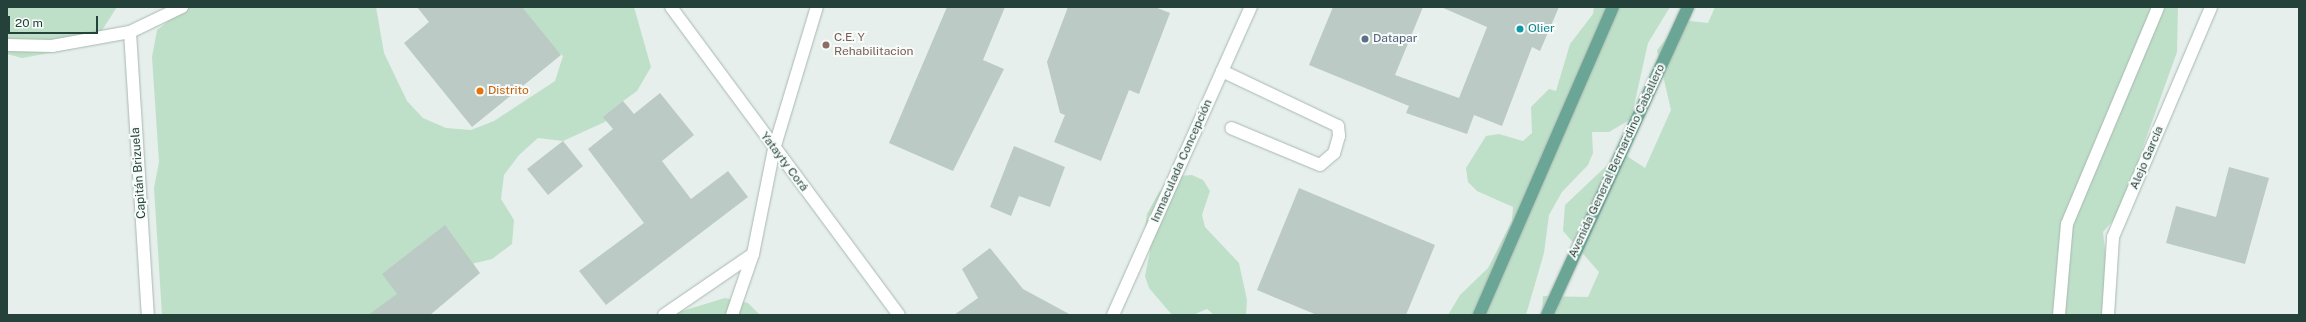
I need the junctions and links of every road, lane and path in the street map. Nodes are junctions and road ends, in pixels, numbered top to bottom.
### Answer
1 (182, 7) edge
2 (671, 7) edge
3 (817, 7) edge
4 (1251, 7) edge
5 (1613, 7) edge
6 (1688, 7) edge
7 (2158, 7) edge
8 (2211, 7) edge
9 (130, 32) junction
10 (7, 45) edge
11 (1222, 71) junction
12 (1231, 128) dead end
13 (774, 149) junction
14 (753, 254) junction
15 (148, 315) edge
16 (664, 315) edge
17 (732, 315) edge
18 (899, 315) edge
19 (1113, 315) edge
20 (1478, 315) edge
21 (1546, 315) edge
22 (2059, 315) edge
23 (2108, 315) edge

1 - 9 street
2 - 13 street, Yatayty Corá
3 - 13 street
4 - 11 street, Inmaculada Concepción
5 - 20 main road
6 - 21 main road, Avenida General Bernardino Caballero
7 - 22 street
8 - 23 street, Alejo García
9 - 10 street
9 - 15 street, Capitán Brizuela
11 - 12 street
11 - 19 street, Inmaculada Concepción
13 - 14 street
13 - 18 street, Yatayty Corá
14 - 16 street
14 - 17 street

